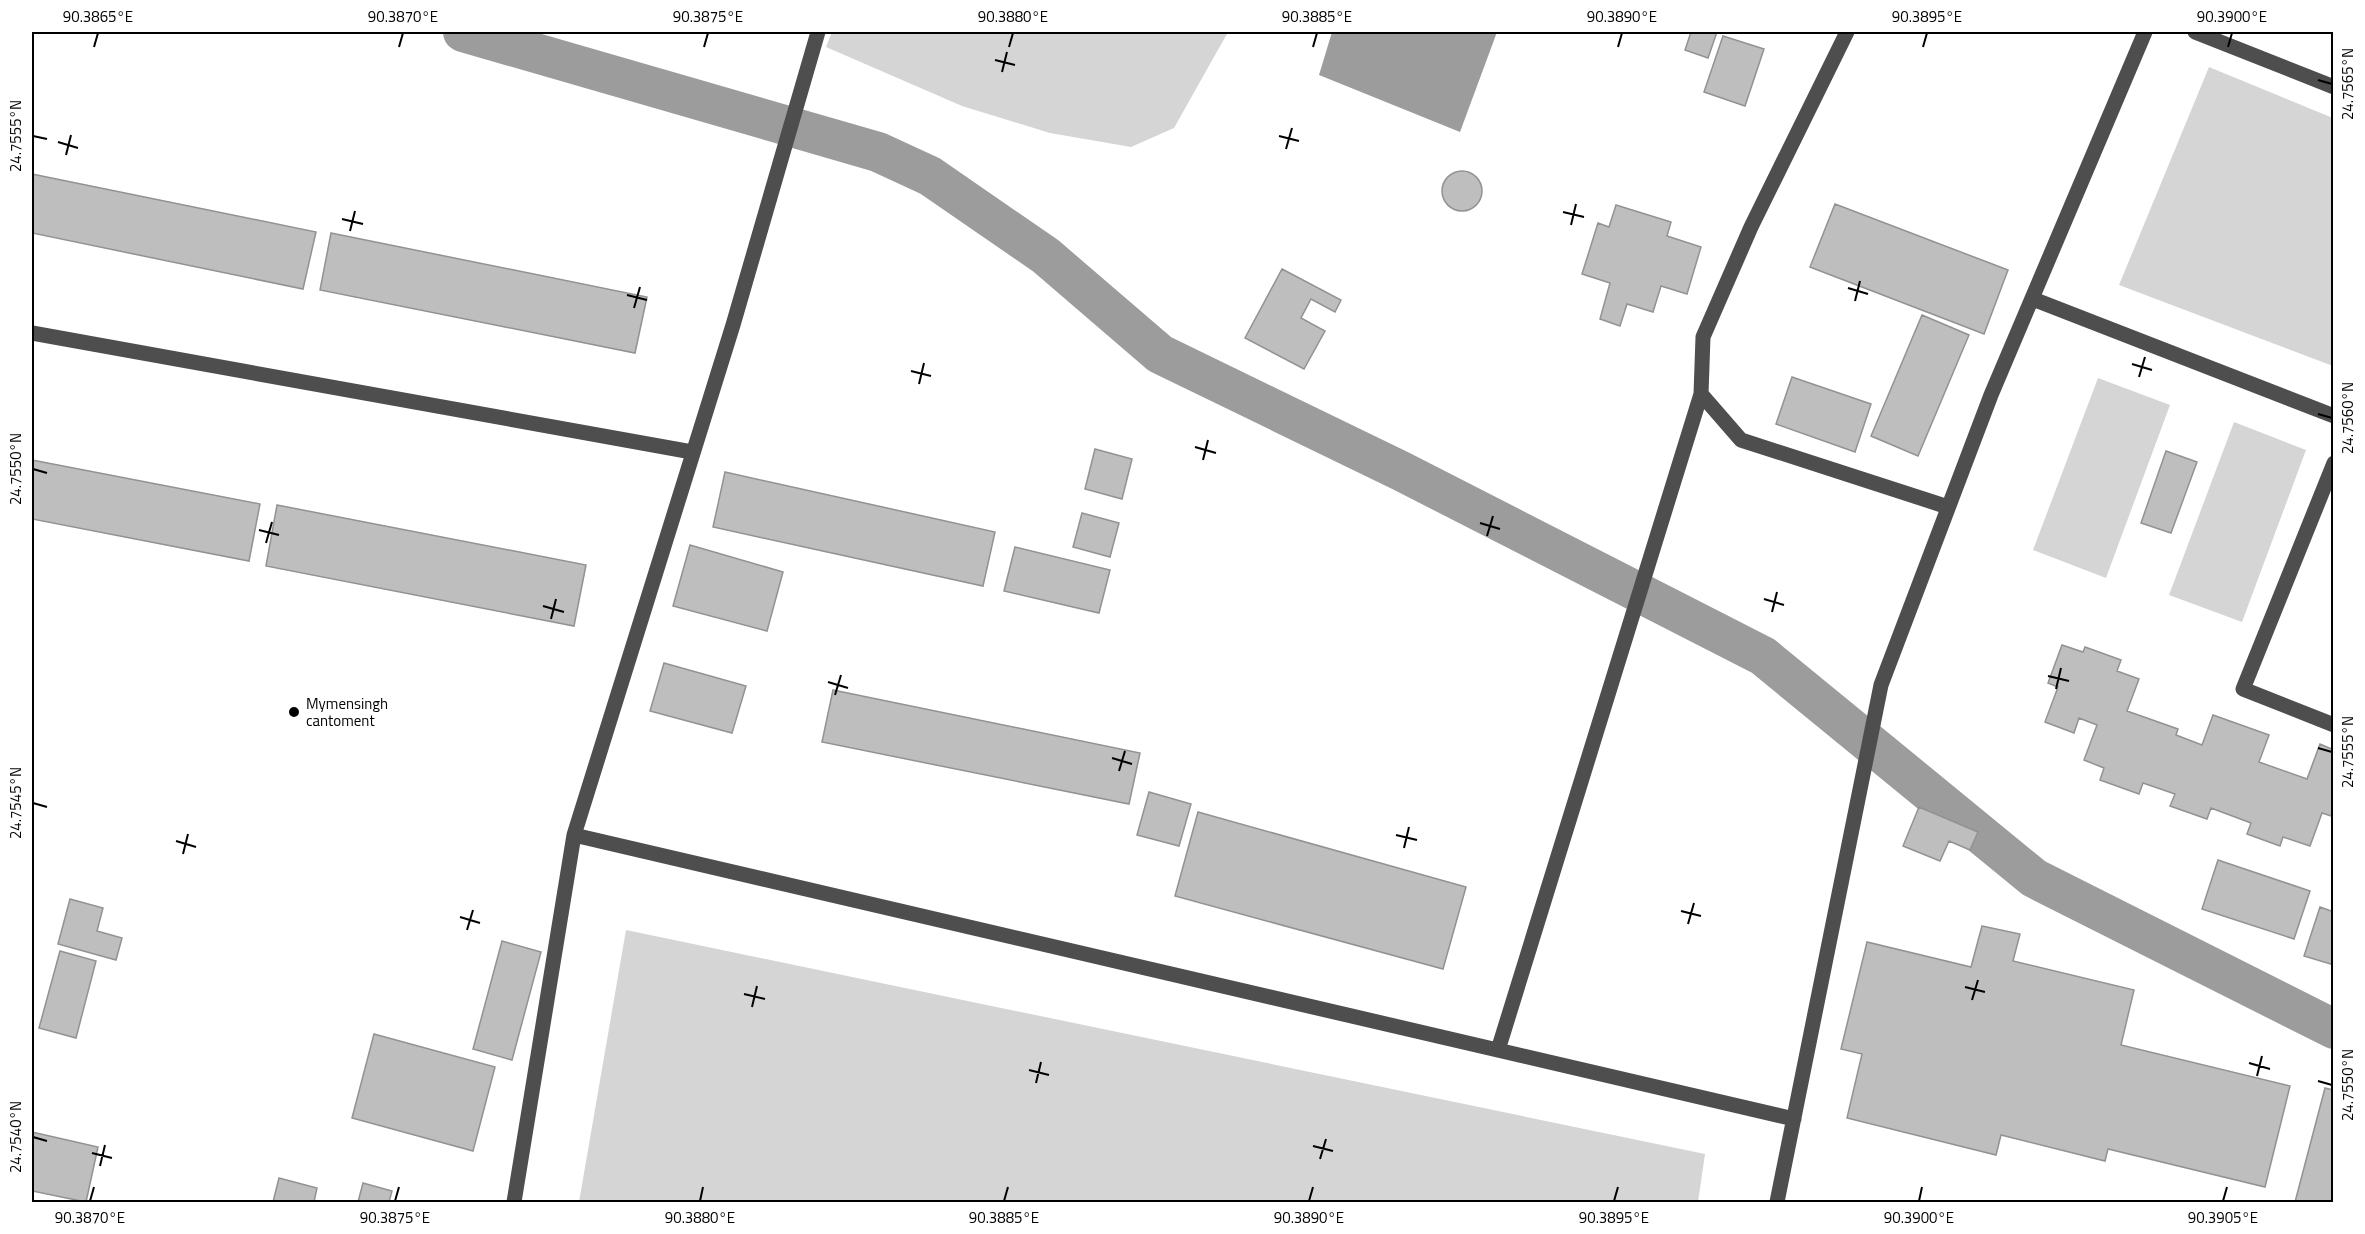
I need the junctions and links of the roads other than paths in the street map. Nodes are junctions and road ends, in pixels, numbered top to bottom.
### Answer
1 (818, 32) edge
2 (1848, 32) edge
3 (2145, 32) edge
4 (2195, 32) edge
5 (2334, 87) edge
6 (2033, 299) junction
7 (32, 333) edge
8 (1701, 394) junction
9 (2334, 416) edge
10 (692, 452) junction
11 (2334, 463) edge
12 (1948, 507) junction
13 (2334, 725) edge
14 (574, 835) junction
15 (1498, 1050) junction
16 (1794, 1119) junction
17 (514, 1203) edge
18 (1777, 1203) edge

1 - 10 street
2 - 8 street
3 - 6 street
4 - 5 street
6 - 9 street
6 - 12 street
7 - 10 street
8 - 12 street
8 - 15 street
10 - 14 street
11 - 13 street
12 - 16 street
14 - 15 street
14 - 17 street
15 - 16 street
16 - 18 street

